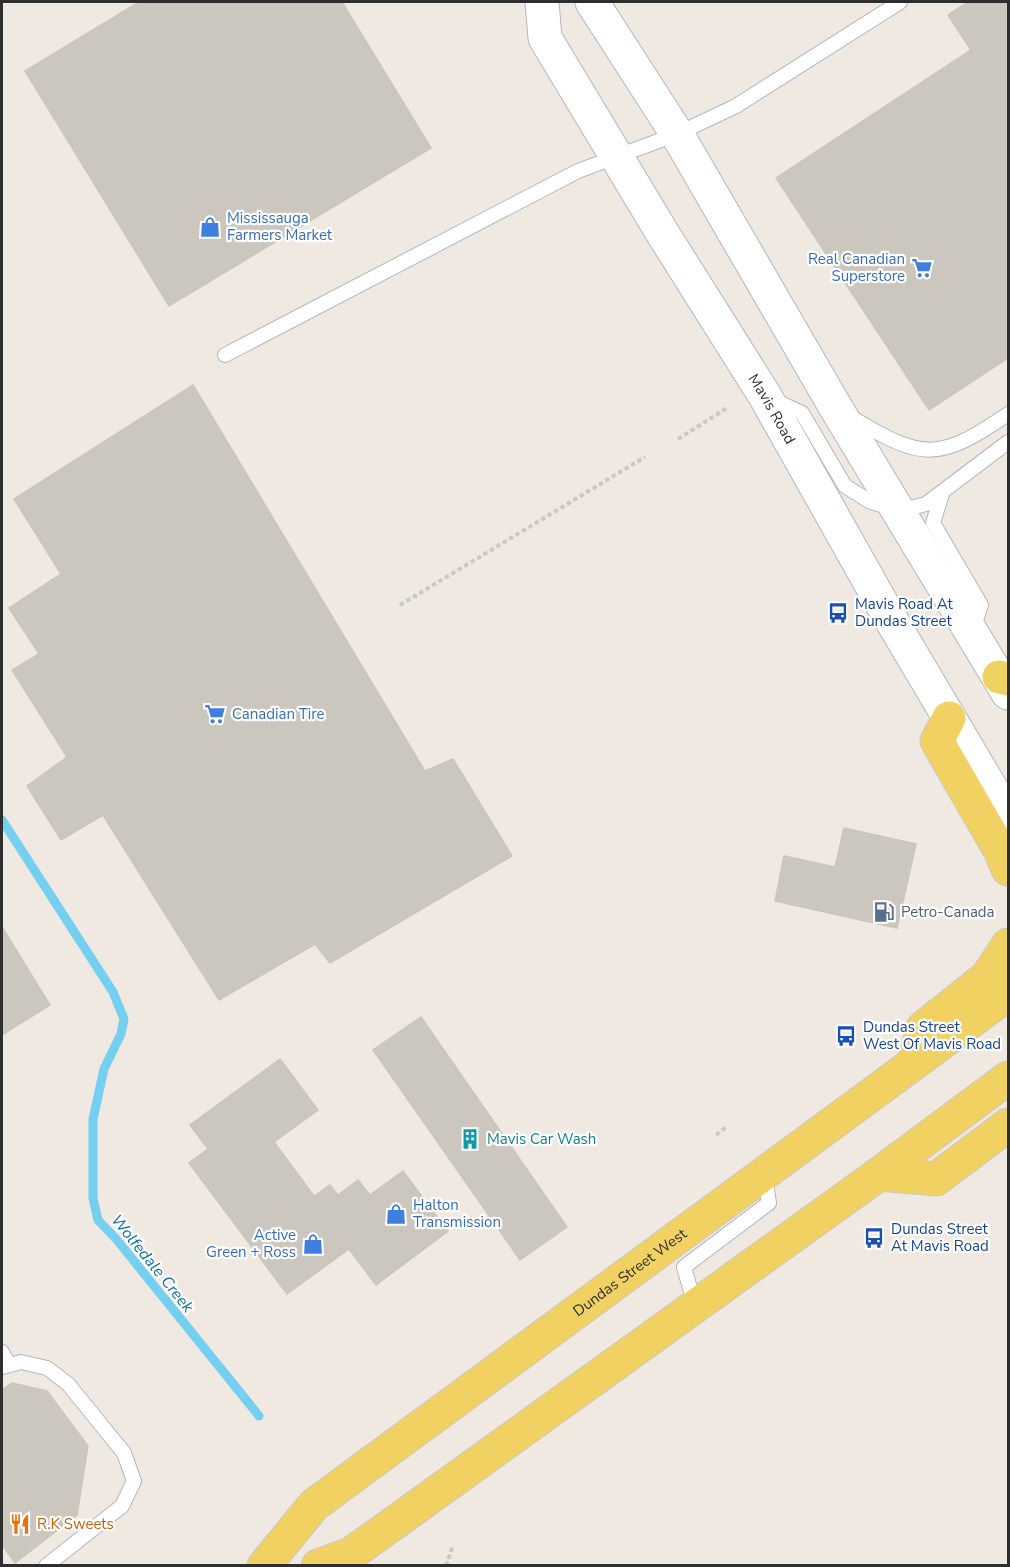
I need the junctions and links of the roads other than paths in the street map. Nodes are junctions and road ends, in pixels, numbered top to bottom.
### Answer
1 (542, 2) edge
2 (592, 2) edge
3 (900, 2) edge
4 (677, 134) junction
5 (616, 157) junction
6 (225, 355) dead end
7 (765, 396) junction
8 (836, 408) junction
9 (1008, 414) edge
10 (1008, 442) edge
11 (942, 494) junction
12 (899, 511) junction
13 (972, 634) junction
14 (1005, 683) edge
15 (949, 718) junction
16 (1008, 817) edge
17 (1008, 869) edge
18 (1008, 945) edge
19 (1008, 994) edge
20 (914, 1063) junction
21 (1008, 1078) edge
22 (1008, 1125) edge
23 (765, 1173) junction
24 (879, 1174) junction
25 (695, 1306) junction
26 (2, 1352) edge
27 (5, 1366) edge
28 (46, 1566) edge
29 (264, 1566) edge
30 (318, 1566) edge

1 - 5 main road, Mavis Road
2 - 4 main road
3 - 4 lane
4 - 5 lane
4 - 8 main road
5 - 6 lane
5 - 7 main road, Mavis Road
7 - 12 lane
7 - 15 main road, Mavis Road
8 - 9 lane
8 - 12 main road
10 - 11 lane
11 - 12 lane
11 - 13 lane
12 - 13 main road
13 - 14 main road
15 - 16 main road, Mavis Road
15 - 17 main road
18 - 20 main road
19 - 20 main road, Dundas Street West
20 - 23 main road, Dundas Street West
21 - 24 main road
22 - 24 main road
23 - 25 lane
23 - 29 main road, Dundas Street West
24 - 25 main road
25 - 30 main road
26 - 27 lane
27 - 28 lane

